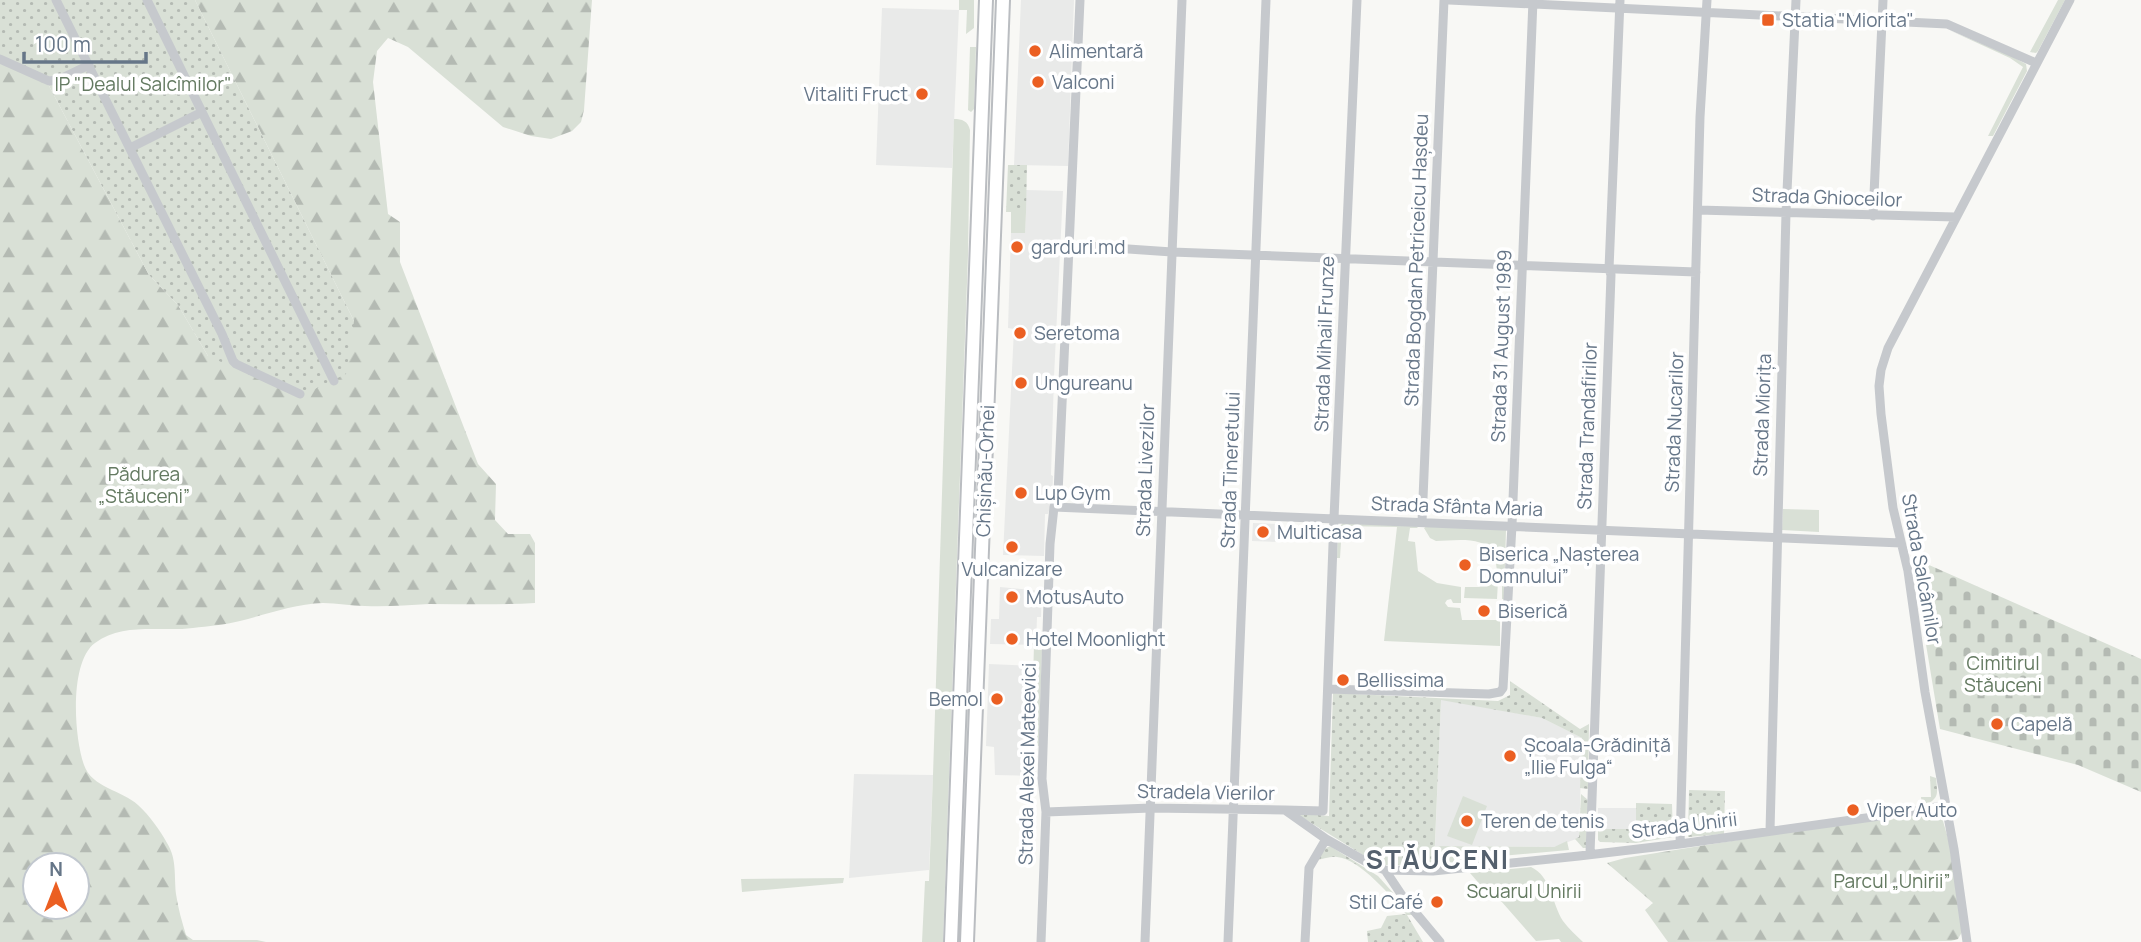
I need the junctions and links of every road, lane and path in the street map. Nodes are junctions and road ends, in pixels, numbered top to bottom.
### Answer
1 (56, 0) edge
2 (147, 0) edge
3 (986, 0) edge
4 (1003, 0) edge
5 (1080, 0) edge
6 (1182, 0) edge
7 (1266, 0) edge
8 (1357, 0) edge
9 (1447, 0) edge
10 (1707, 0) edge
11 (1796, 0) edge
12 (1883, 0) edge
13 (2070, 0) edge
14 (1533, 2) edge
15 (1620, 4) edge
16 (1707, 12) junction
17 (1795, 17) junction
18 (1883, 20) junction
19 (0, 59) edge
20 (2036, 63) junction
21 (89, 65) junction
22 (202, 112) junction
23 (130, 148) junction
24 (1698, 211) junction
25 (1786, 213) junction
26 (1873, 216) junction
27 (1955, 217) junction
28 (1070, 245) junction
29 (1172, 252) junction
30 (1256, 255) junction
31 (1345, 259) junction
32 (1433, 261) junction
33 (1521, 265) junction
34 (1609, 269) junction
35 (1696, 272) junction
36 (334, 381) dead end
37 (300, 394) dead end
38 (1054, 507) junction
39 (1161, 511) junction
40 (1245, 514) junction
41 (1334, 518) junction
42 (1422, 522) junction
43 (1512, 525) junction
44 (1601, 529) junction
45 (1688, 534) junction
46 (1776, 537) junction
47 (1900, 543) junction
48 (1328, 689) junction
49 (1945, 805) junction
50 (1151, 808) junction
51 (1233, 809) junction
52 (1285, 810) junction
53 (1046, 812) junction
54 (1770, 831) junction
55 (1326, 839) junction
56 (1680, 844) junction
57 (1590, 854) junction
58 (1385, 870) junction
59 (951, 942) edge
60 (967, 942) edge
61 (1041, 942) edge
62 (1145, 942) edge
63 (1228, 942) edge
64 (1306, 942) edge
65 (1440, 942) edge
66 (1967, 942) edge

1 - 21 street
2 - 22 street
3 - 59 highway, Chișinău-Orhei
4 - 60 highway, Chișinău-Orhei
5 - 28 street, Strada Alexei Mateevici
6 - 29 street, Strada Livezilor
7 - 30 street, Strada Tineretului
8 - 31 street, Strada Mihail Frunze
9 - 14 street
9 - 32 street, Strada Bogdan Petriceicu Hașdeu
10 - 16 street, Strada Nucarilor
11 - 17 street, Strada Miorița
12 - 18 street
13 - 20 street, Strada Salcâmilor
14 - 15 street
14 - 33 street, Strada 31 August 1989
15 - 16 street
15 - 34 street, Strada Trandafirilor
16 - 17 street
16 - 24 street, Strada Nucarilor
17 - 18 street
17 - 25 street, Strada Miorița
18 - 20 street
18 - 26 street
19 - 21 street
20 - 27 street, Strada Salcâmilor
21 - 23 street
22 - 23 street
22 - 36 street
23 - 37 street
24 - 25 street, Strada Ghioceilor
24 - 35 street, Strada Nucarilor
25 - 26 street, Strada Ghioceilor
25 - 46 street, Strada Miorița
26 - 27 street, Strada Ghioceilor
27 - 47 street, Strada Salcâmilor
28 - 29 street
28 - 38 street, Strada Alexei Mateevici
29 - 30 street
29 - 39 street, Strada Livezilor
30 - 31 street
30 - 40 street, Strada Tineretului
31 - 32 street
31 - 41 street, Strada Mihail Frunze
32 - 33 street
32 - 42 street, Strada Bogdan Petriceicu Hașdeu
33 - 34 street
33 - 43 street, Strada 31 August 1989
34 - 35 street
34 - 44 street, Strada Trandafirilor
35 - 45 street, Strada Nucarilor
38 - 39 street, Strada Sfânta Maria
38 - 53 street, Strada Alexei Mateevici
39 - 40 street, Strada Sfânta Maria
39 - 50 street, Strada Livezilor
40 - 41 street, Strada Sfânta Maria
40 - 51 street, Strada Tineretului
41 - 42 street, Strada Sfânta Maria
41 - 48 street, Strada Mihail Frunze
42 - 43 street, Strada Sfânta Maria
43 - 44 street, Strada Sfânta Maria
43 - 48 street, Strada 31 August 1989
44 - 45 street, Strada Sfânta Maria
44 - 57 street, Strada Trandafirilor
45 - 46 street, Strada Sfânta Maria
45 - 56 street, Strada Nucarilor
46 - 47 street, Strada Sfânta Maria
46 - 54 street, Strada Miorița
47 - 49 street, Strada Salcâmilor
48 - 52 street, Strada Mihail Frunze
49 - 54 street, Strada Unirii
49 - 66 street, Strada Salcâmilor
50 - 51 street, Stradela Vierilor
50 - 53 street, Stradela Vierilor
50 - 62 street, Strada Livezilor
51 - 52 street, Stradela Vierilor
51 - 63 street, Strada Tineretului
52 - 55 street, Stradela Vierilor
53 - 61 street, Strada Alexei Mateevici
54 - 56 street, Strada Unirii
55 - 58 street, Stradela Vierilor
55 - 64 street
56 - 57 street, Strada Unirii
57 - 58 street, Strada Unirii
58 - 65 street

